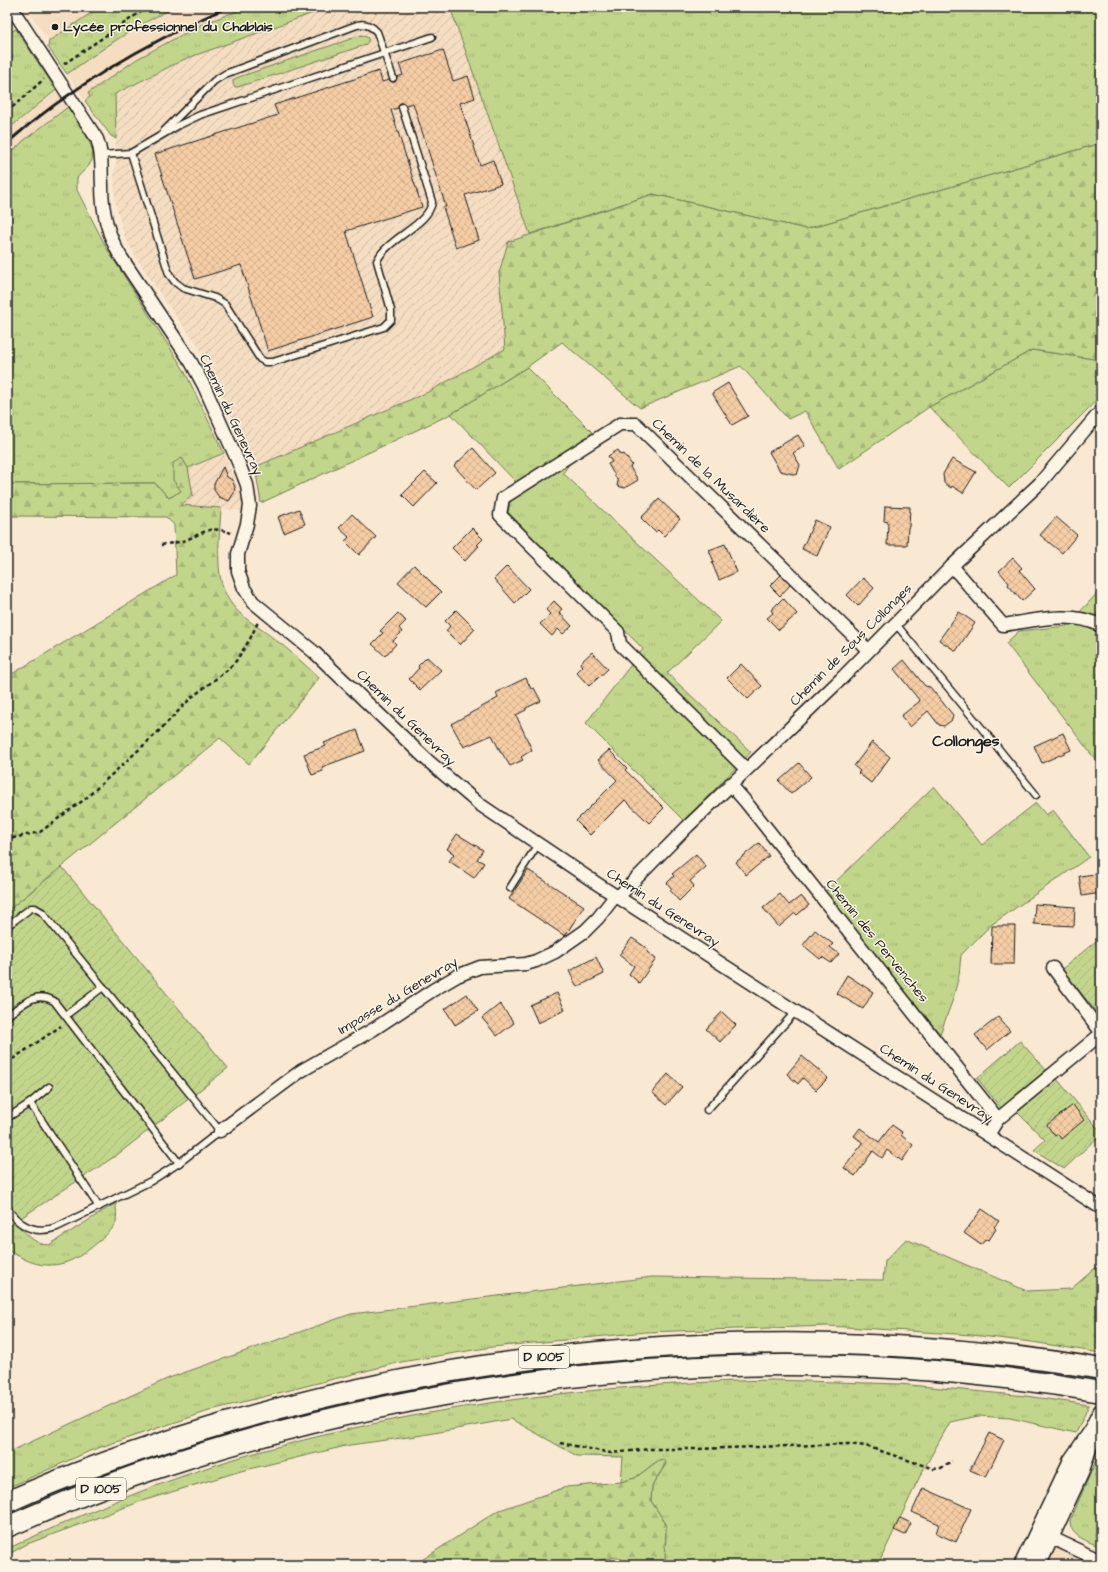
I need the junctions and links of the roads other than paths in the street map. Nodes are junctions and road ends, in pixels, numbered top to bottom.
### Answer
1 (11, 7) edge
2 (432, 37) dead end
3 (385, 53) junction
4 (393, 78) dead end
5 (402, 107) dead end
6 (158, 136) junction
7 (131, 153) junction
8 (101, 155) junction
9 (1101, 411) edge
10 (952, 566) junction
11 (895, 623) junction
12 (1101, 626) edge
13 (868, 650) junction
14 (746, 769) junction
15 (730, 784) junction
16 (1036, 796) dead end
17 (538, 844) junction
18 (510, 888) dead end
19 (617, 896) junction
20 (7, 926) edge
21 (1053, 968) dead end
22 (103, 987) junction
23 (796, 1011) junction
24 (7, 1016) edge
25 (67, 1017) junction
26 (1101, 1033) edge
27 (49, 1087) dead end
28 (30, 1103) junction
29 (708, 1110) dead end
30 (7, 1118) edge
31 (998, 1119) junction
32 (220, 1132) junction
33 (988, 1135) junction
34 (179, 1163) junction
35 (99, 1207) junction
36 (7, 1208) edge
37 (1101, 1208) edge
38 (1101, 1369) edge
39 (1101, 1392) edge
40 (1101, 1413) edge
41 (7, 1502) edge
42 (7, 1527) edge
43 (1044, 1534) junction
44 (1101, 1561) edge
45 (1022, 1565) edge
46 (1037, 1565) edge

1 - 8 street, Chemin du Genevray
2 - 3 lane
3 - 4 lane
3 - 6 lane
3 - 6 lane
5 - 7 lane
6 - 7 lane
7 - 8 lane
8 - 17 street, Chemin du Genevray
9 - 10 street, Chemin de Sous Collonges
10 - 11 street, Chemin de Sous Collonges
10 - 12 street
11 - 13 street, Chemin de Sous Collonges
11 - 16 lane
13 - 14 street, Chemin de Sous Collonges
13 - 14 street, Chemin de la Musardière
14 - 15 street, Chemin de Sous Collonges
15 - 19 street, Chemin de Sous Collonges
15 - 31 street, Chemin des Pervenches
17 - 18 lane
17 - 19 street, Chemin du Genevray
19 - 23 street, Chemin du Genevray
19 - 32 street, Impasse du Genevray
20 - 22 lane
21 - 26 street
22 - 25 lane
22 - 32 lane
23 - 29 lane
23 - 33 street, Chemin du Genevray
24 - 25 lane
25 - 34 lane
26 - 31 street
27 - 28 lane
28 - 30 lane
28 - 35 lane
31 - 33 street
32 - 34 lane
33 - 37 street, Chemin du Genevray
34 - 35 lane
35 - 36 lane
38 - 41 highway, D 1005
39 - 42 highway, D 1005
40 - 43 main road
43 - 44 street
43 - 45 main road
43 - 46 main road

